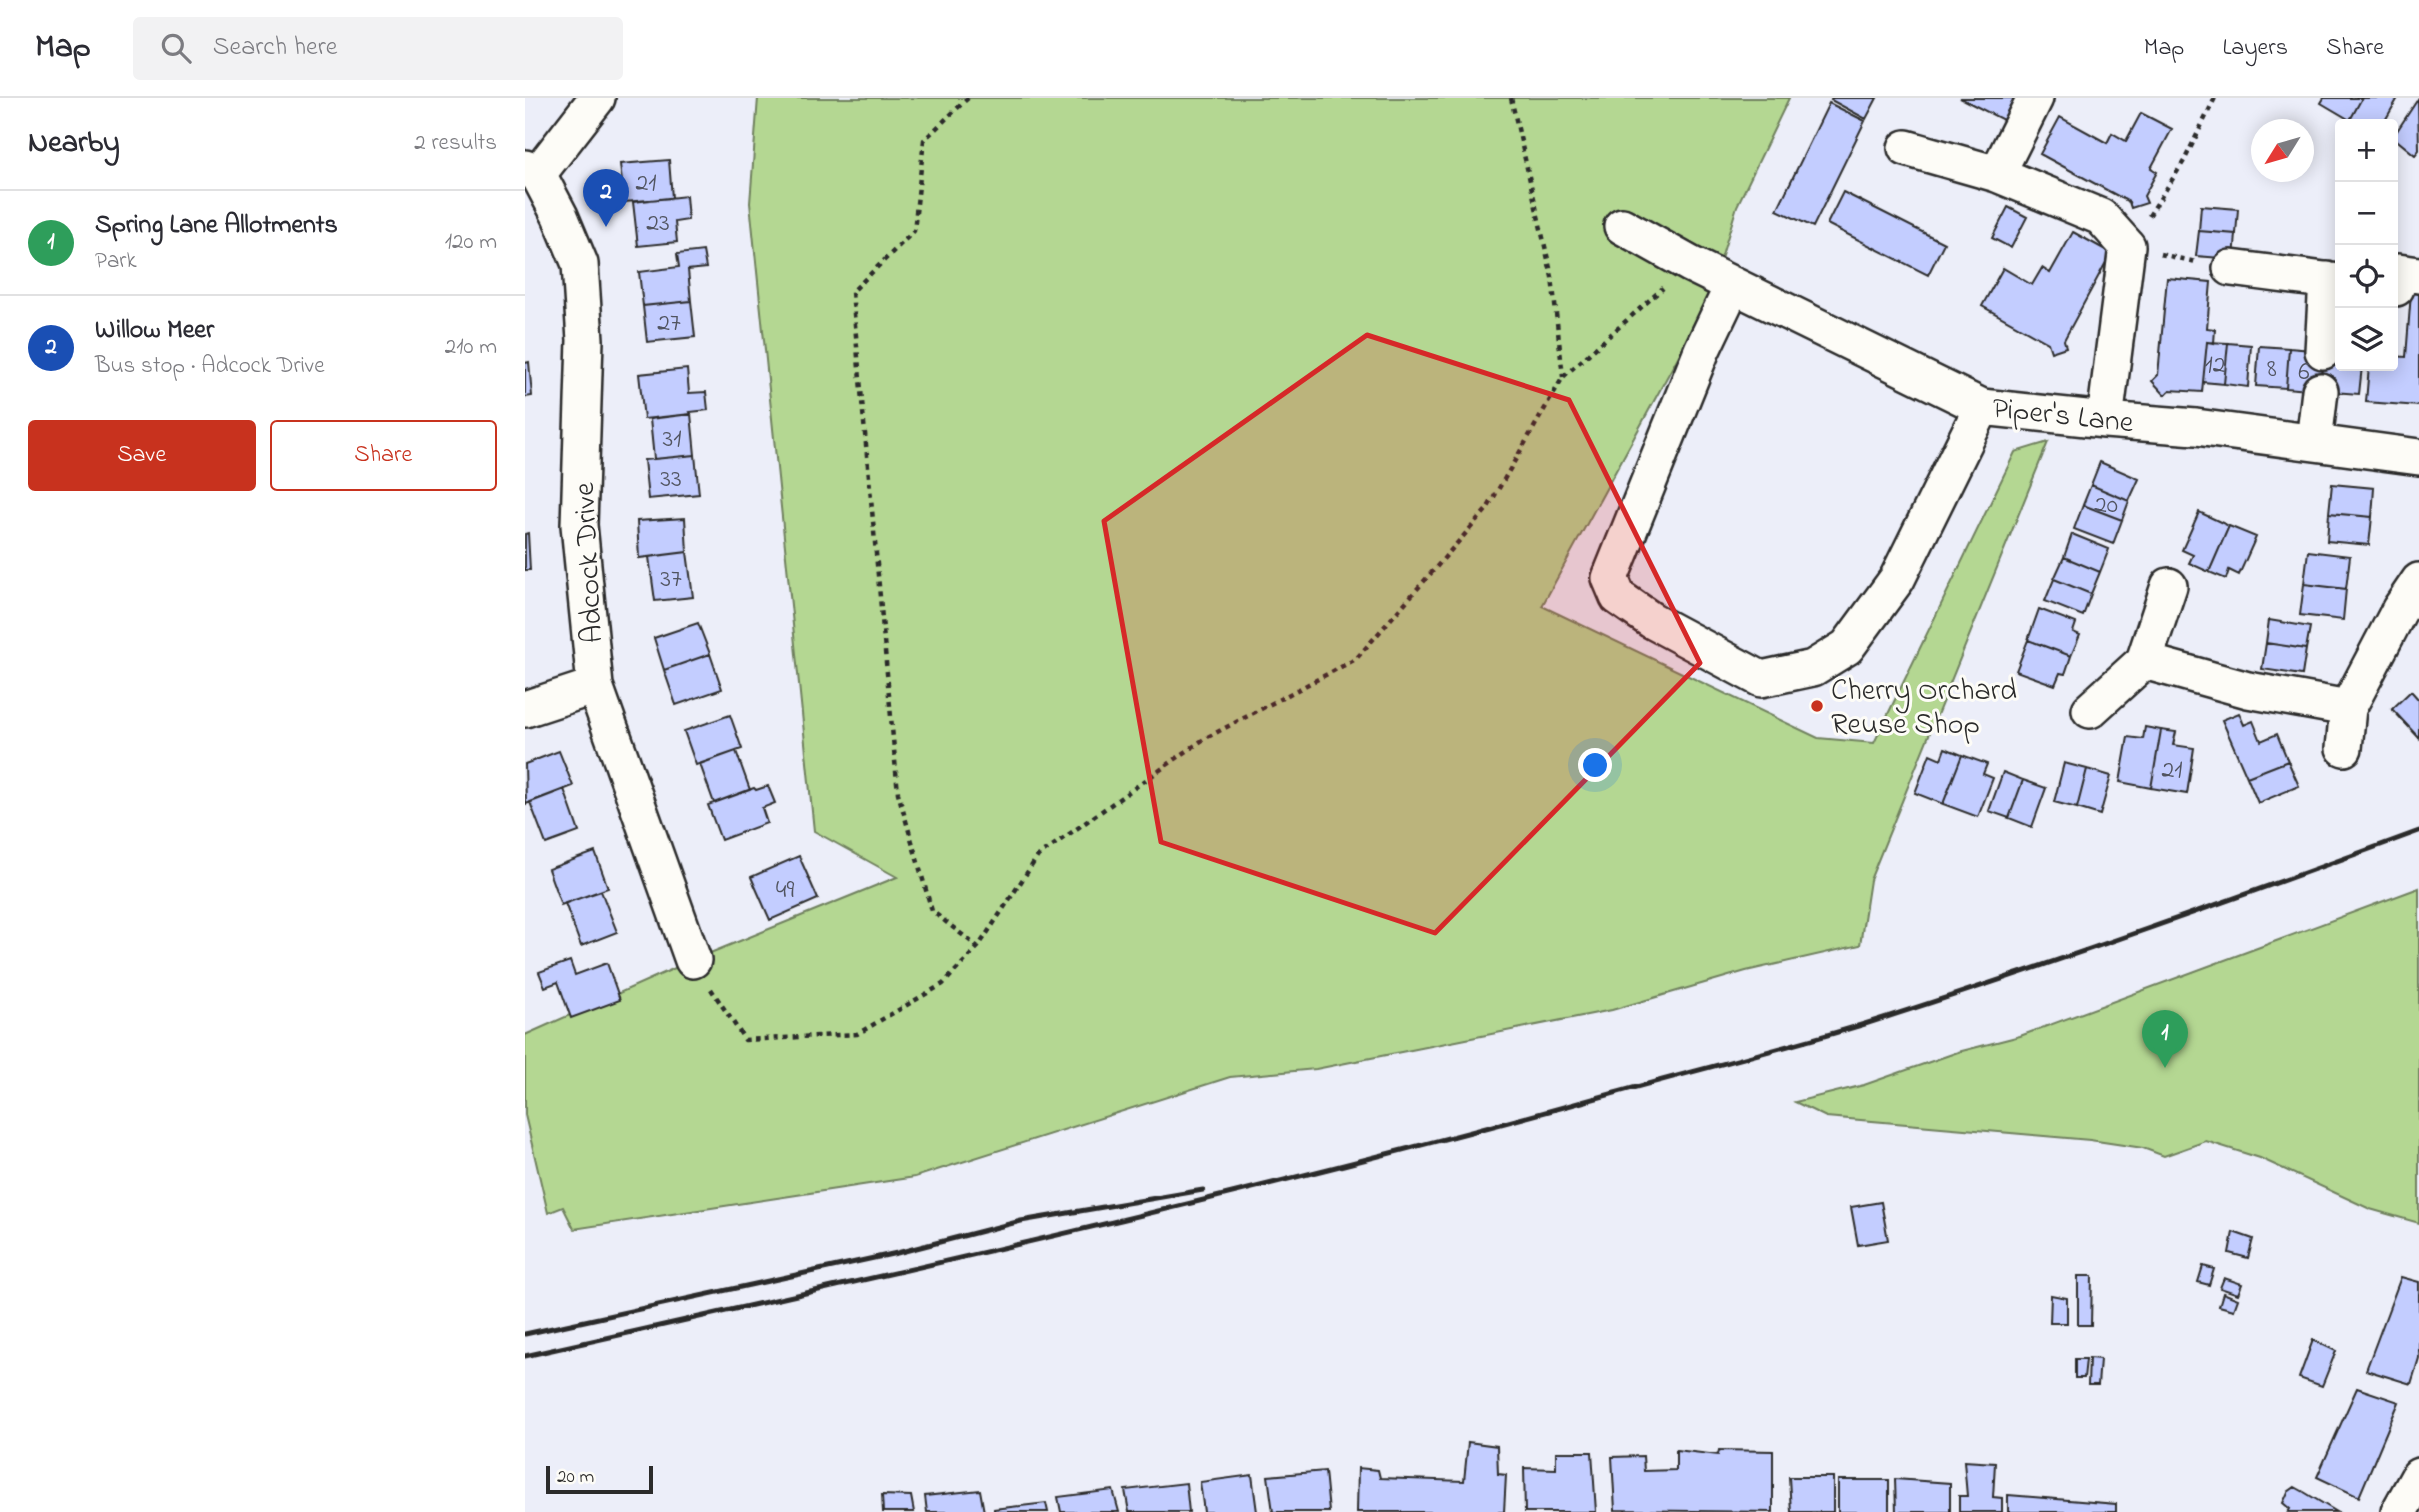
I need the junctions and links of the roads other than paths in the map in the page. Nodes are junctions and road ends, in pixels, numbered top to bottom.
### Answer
1 (597, 98) edge
2 (2035, 98) edge
3 (1906, 148) dead end
4 (531, 171) edge
5 (1997, 174) junction
6 (1622, 226) dead end
7 (2231, 268) road end
8 (2398, 272) edge
9 (2419, 275) edge
10 (2334, 281) edge
11 (1733, 285) junction
12 (2323, 351) dead end
13 (2320, 391) dead end
14 (1982, 407) junction
15 (2105, 420) junction
16 (2314, 442) junction
17 (2419, 457) edge
18 (2419, 581) edge
19 (2169, 586) dead end
20 (2144, 661) junction
21 (596, 686) junction
22 (2349, 708) junction
23 (525, 709) edge
24 (2090, 710) dead end
25 (2344, 748) dead end
26 (692, 960) road end
27 (2419, 1476) edge
28 (2399, 1512) edge

1 - 4 street
2 - 5 street
3 - 5 street
4 - 21 street, Adcock Drive
5 - 15 street
6 - 11 street, Piper's Lane
7 - 10 street
8 - 9 street
10 - 12 street
11 - 14 street, Piper's Lane
11 - 14 street
13 - 16 street
14 - 15 street, Piper's Lane
15 - 16 street, Piper's Lane
16 - 17 street, Piper's Lane
18 - 22 street
19 - 20 street
20 - 22 street
20 - 24 street
21 - 23 street
21 - 26 street, Adcock Drive
22 - 25 street
27 - 28 street

